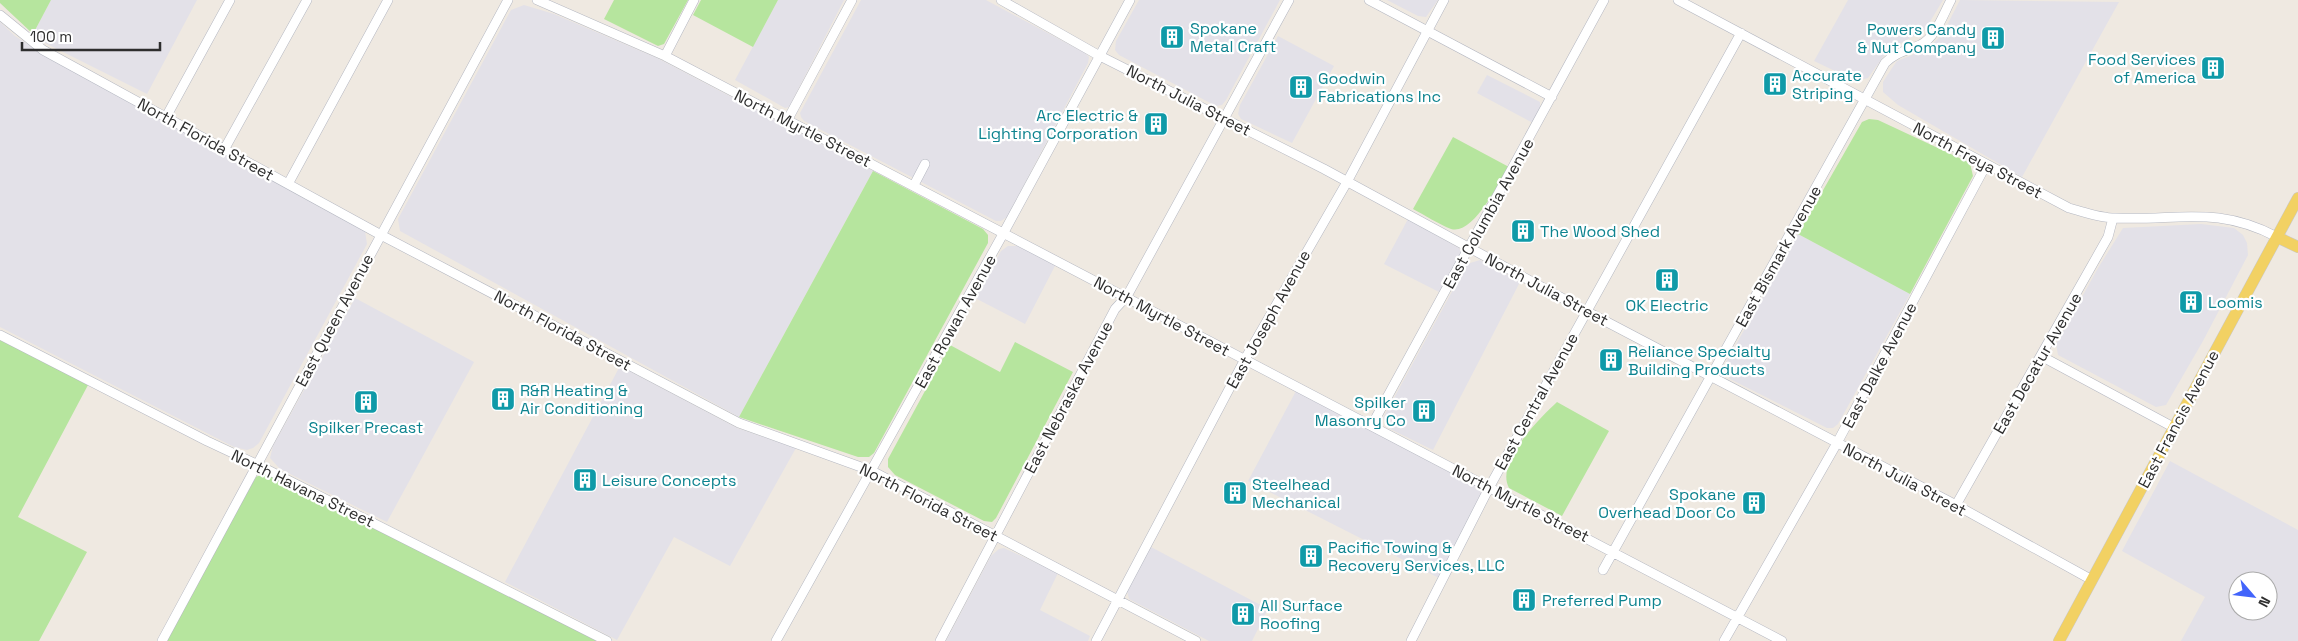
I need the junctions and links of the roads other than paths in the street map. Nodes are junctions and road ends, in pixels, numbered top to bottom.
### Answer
1 (230, 0) edge
2 (306, 0) edge
3 (388, 0) edge
4 (508, 0) edge
5 (537, 0) edge
6 (694, 0) edge
7 (852, 0) edge
8 (1130, 0) edge
9 (1289, 0) edge
10 (1369, 0) edge
11 (1444, 0) edge
12 (1604, 0) edge
13 (1678, 0) edge
14 (1951, 0) edge
15 (1007, 1) edge
16 (560, 4) edge
17 (0, 15) edge
18 (1427, 31) junction
19 (1741, 33) junction
20 (1098, 55) junction
21 (664, 56) junction
22 (1552, 97) junction
23 (1865, 99) junction
24 (166, 117) junction
25 (1224, 118) junction
26 (788, 119) junction
27 (225, 148) junction
28 (925, 164) dead end
29 (1986, 165) junction
30 (1347, 182) junction
31 (288, 184) junction
32 (914, 185) junction
33 (2298, 198) edge
34 (2113, 218) junction
35 (381, 234) junction
36 (1003, 234) junction
37 (2277, 236) junction
38 (2298, 247) edge
39 (1469, 248) junction
40 (1127, 296) junction
41 (1586, 311) junction
42 (0, 335) edge
43 (2041, 356) junction
44 (1245, 359) junction
45 (1710, 375) junction
46 (1372, 425) junction
47 (2173, 427) junction
48 (1836, 443) junction
49 (256, 464) junction
50 (872, 471) junction
51 (1490, 486) junction
52 (1956, 505) junction
53 (995, 536) junction
54 (1615, 552) junction
55 (1604, 570) dead end
56 (2092, 580) junction
57 (1118, 600) junction
58 (1738, 618) junction
59 (162, 641) edge
60 (606, 641) edge
61 (776, 641) edge
62 (940, 641) edge
63 (1096, 641) edge
64 (1196, 641) edge
65 (1411, 641) edge
66 (1724, 641) edge
67 (1782, 641) edge
68 (2059, 641) edge

1 - 24 street
2 - 27 street
3 - 31 street
4 - 35 street, East Queen Avenue
5 - 16 street, North Myrtle Street
6 - 21 street
7 - 26 street
8 - 20 street, East Rowan Avenue
9 - 25 street, East Nebraska Avenue
10 - 18 street
11 - 18 street, East Joseph Avenue
12 - 22 street, East Columbia Avenue
13 - 19 street, North Freya Street
14 - 23 street, East Bismark Avenue
15 - 20 street, North Julia Street
16 - 21 street, North Myrtle Street
17 - 24 street, North Florida Street
18 - 22 street
18 - 30 street, East Joseph Avenue
19 - 23 street, North Freya Street
19 - 41 street, East Central Avenue
20 - 25 street, North Julia Street
20 - 36 street, East Rowan Avenue
21 - 26 street, North Myrtle Street
22 - 39 street, East Columbia Avenue
23 - 29 street, North Freya Street
23 - 45 street, East Bismark Avenue
24 - 27 street, North Florida Street
25 - 30 street, North Julia Street
25 - 40 street, East Nebraska Avenue
26 - 32 street, North Myrtle Street
27 - 31 street, North Florida Street
28 - 32 street
29 - 34 street, North Freya Street
29 - 48 street, East Dalke Avenue
30 - 39 street, North Julia Street
30 - 44 street, East Joseph Avenue
31 - 35 street, North Florida Street
32 - 36 street, North Myrtle Street
33 - 37 main road, East Francis Avenue
34 - 37 street, North Freya Street
34 - 43 street, East Decatur Avenue
35 - 49 street, East Queen Avenue
35 - 50 street, North Florida Street
36 - 40 street, North Myrtle Street
36 - 50 street, East Rowan Avenue
37 - 38 main road, North Freya Street
37 - 47 main road, East Francis Avenue
39 - 41 street, North Julia Street
39 - 46 street, East Columbia Avenue
40 - 44 street, North Myrtle Street
40 - 53 street, East Nebraska Avenue
41 - 45 street, North Julia Street
41 - 51 street, East Central Avenue
42 - 49 street, North Havana Street
43 - 47 street
43 - 52 street, East Decatur Avenue
44 - 46 street, North Myrtle Street
44 - 57 street, East Joseph Avenue
45 - 48 street, North Julia Street
45 - 54 street, East Bismark Avenue
46 - 51 street, North Myrtle Street
47 - 56 main road, East Francis Avenue
48 - 52 street, North Julia Street
48 - 58 street, East Dalke Avenue
49 - 59 street, East Queen Avenue
49 - 60 street, North Havana Street
50 - 53 street, North Florida Street
50 - 61 street, East Rowan Avenue
51 - 54 street, North Myrtle Street
51 - 65 street, East Central Avenue
52 - 56 street, North Julia Street
53 - 57 street, North Florida Street
53 - 62 street, East Nebraska Avenue
54 - 55 street, East Bismark Avenue
54 - 58 street, North Myrtle Street
56 - 68 main road, East Francis Avenue
57 - 63 street, East Joseph Avenue
57 - 64 street, North Florida Street
58 - 66 street, East Dalke Avenue
58 - 67 street, North Myrtle Street

